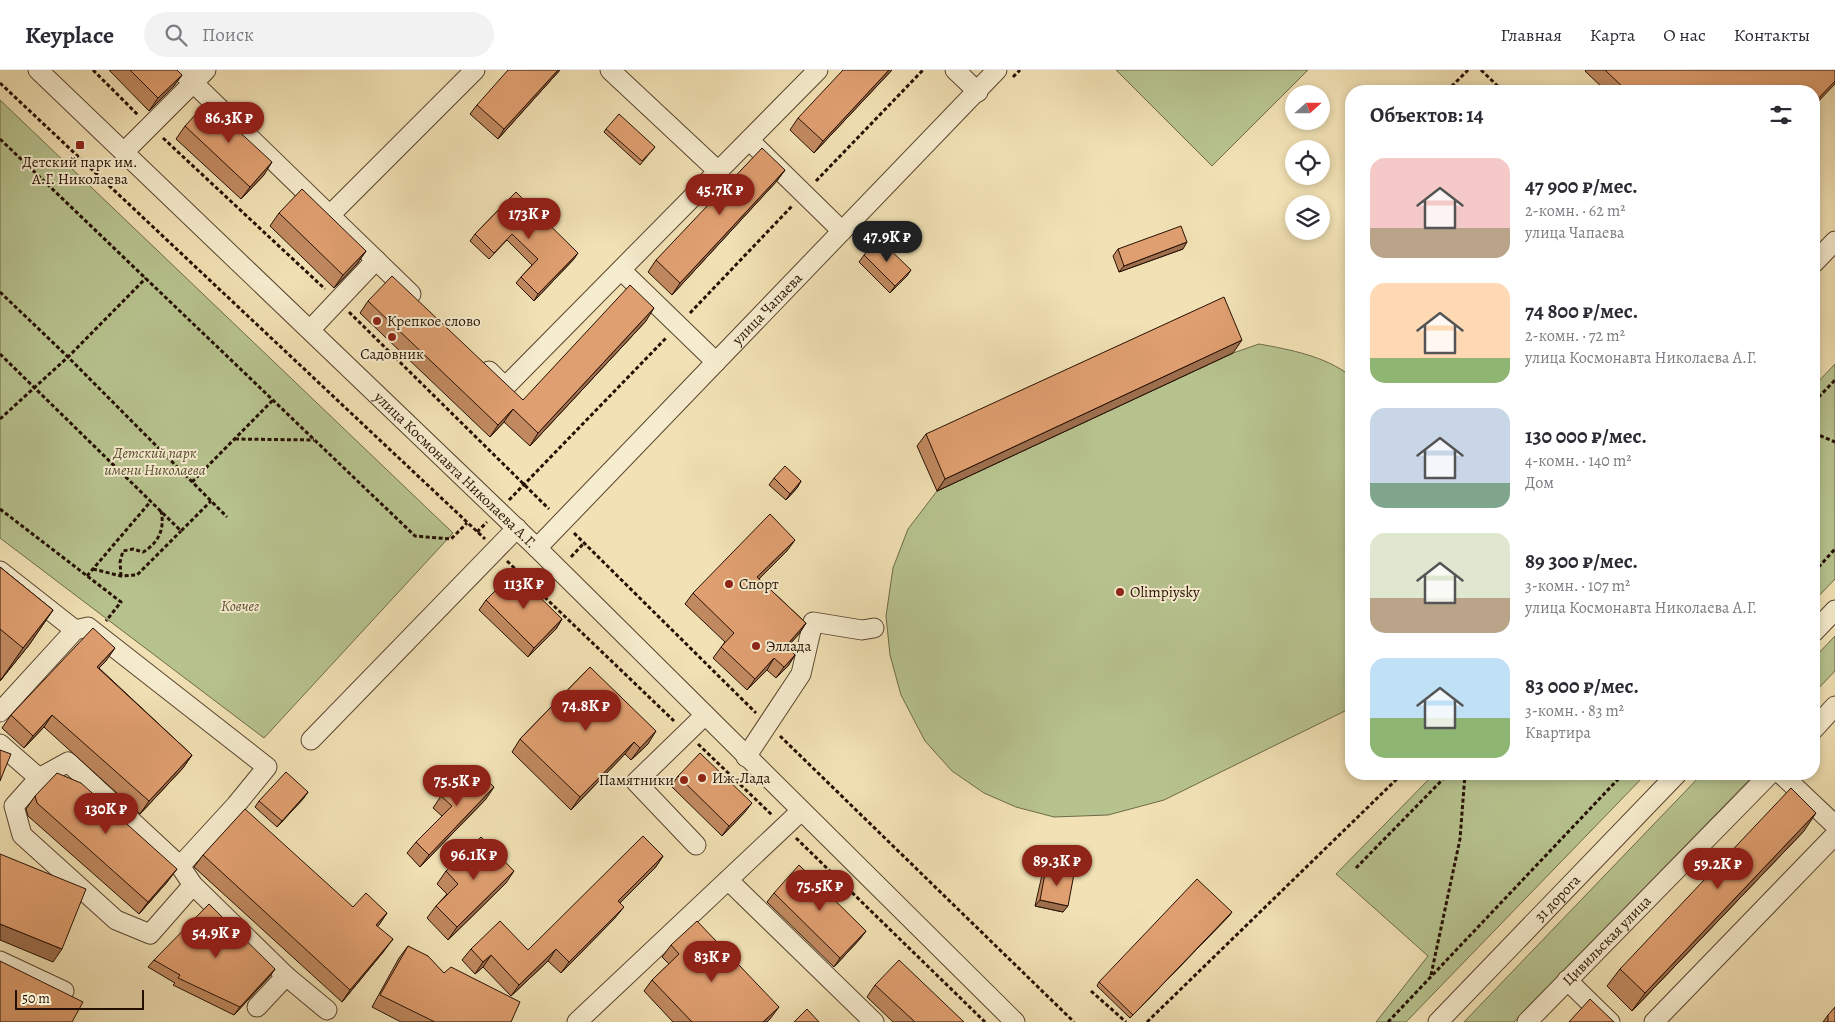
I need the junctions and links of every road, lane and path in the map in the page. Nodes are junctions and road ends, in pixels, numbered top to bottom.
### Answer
1 (38, 70) edge
2 (475, 70) edge
3 (610, 70) edge
4 (818, 70) edge
5 (924, 70) edge
6 (955, 70) edge
7 (997, 70) edge
8 (1468, 70) edge
9 (1481, 70) edge
10 (193, 74) edge
11 (1453, 85) edge
12 (1497, 85) edge
13 (978, 92) junction
14 (0, 139) edge
15 (749, 140) junction
16 (124, 152) junction
17 (718, 171) junction
18 (804, 194) junction
19 (330, 215) junction
20 (842, 231) junction
21 (1835, 241) edge
22 (1820, 257) edge
23 (376, 260) junction
24 (620, 270) junction
25 (146, 278) junction
26 (0, 292) edge
27 (424, 307) edge
28 (678, 325) junction
29 (310, 330) junction
30 (0, 354) edge
31 (68, 356) junction
32 (478, 360) edge
33 (716, 362) junction
34 (1835, 380) edge
35 (33, 387) junction
36 (1820, 396) edge
37 (273, 400) junction
38 (0, 420) edge
39 (1820, 436) edge
40 (235, 439) junction
41 (314, 440) junction
42 (1835, 442) edge
43 (192, 482) junction
44 (524, 485) dead end
45 (151, 501) junction
46 (211, 501) junction
47 (0, 509) edge
48 (161, 511) junction
49 (227, 517) dead end
50 (467, 523) dead end
51 (517, 528) junction
52 (181, 531) junction
53 (584, 543) dead end
54 (537, 548) junction
55 (1835, 549) edge
56 (1820, 565) edge
57 (93, 569) junction
58 (0, 571) edge
59 (87, 576) junction
60 (122, 576) junction
61 (1835, 610) edge
62 (1820, 626) edge
63 (874, 628) dead end
64 (76, 630) junction
65 (97, 634) junction
66 (1835, 706) edge
67 (0, 712) edge
68 (705, 715) junction
69 (1820, 722) edge
70 (768, 724) junction
71 (311, 740) dead end
72 (0, 744) edge
73 (746, 757) junction
74 (39, 778) junction
75 (1396, 780) edge
76 (1442, 780) edge
77 (1465, 780) edge
78 (1616, 780) edge
79 (1671, 780) edge
80 (1764, 780) edge
81 (1787, 780) edge
82 (236, 805) junction
83 (801, 811) junction
84 (250, 818) edge
85 (1835, 825) edge
86 (1835, 835) edge
87 (696, 846) dead end
88 (180, 866) junction
89 (1356, 868) dead end
90 (728, 880) junction
91 (193, 885) junction
92 (0, 961) edge
93 (286, 976) junction
94 (1431, 977) junction
95 (1567, 980) junction
96 (64, 991) edge
97 (1091, 991) dead end
98 (257, 1007) dead end
99 (328, 1010) dead end
100 (577, 1022) edge
101 (874, 1022) edge
102 (1015, 1022) edge
103 (1074, 1022) edge
104 (1126, 1022) edge
105 (1147, 1022) edge
106 (1388, 1022) edge
107 (1438, 1022) edge
108 (1527, 1022) edge
109 (1610, 1022) edge
110 (1654, 1022) edge

1 - 16 street, улица Космонавта Николаева А.Г.
2 - 19 street
3 - 17 street
4 - 15 street
5 - 18 path
6 - 13 street
7 - 13 street, улица Чапаева
8 - 11 path
9 - 12 path
10 - 16 street
10 - 19 street
13 - 20 street, улица Чапаева
14 - 25 path
15 - 17 street
15 - 18 street
16 - 29 street, улица Космонавта Николаева А.Г.
17 - 24 street
18 - 20 street
18 - 28 path
19 - 23 street
20 - 33 street, улица Чапаева
21 - 22 street
23 - 27 street
23 - 29 street
24 - 28 street
24 - 32 street
25 - 31 path
25 - 37 path
26 - 31 path
28 - 33 street
28 - 44 path
29 - 51 street, улица Космонавта Николаева А.Г.
30 - 35 path
31 - 35 path
31 - 43 path
33 - 54 street, улица Чапаева
34 - 36 path
35 - 38 path
35 - 45 path
37 - 40 path
37 - 41 path
39 - 42 path
40 - 41 path
40 - 43 path
41 - 50 path
43 - 46 path
45 - 48 path
45 - 57 path
46 - 49 path
46 - 52 path
47 - 59 path
48 - 52 path
48 - 60 path
51 - 54 street, улица Космонавта Николаева А.Г.
51 - 71 street
52 - 60 path
53 - 70 path
54 - 68 street, улица Космонавта Николаева А.Г.
55 - 56 path
57 - 59 path
57 - 60 path
58 - 64 street
59 - 65 path
61 - 62 street
63 - 70 street
64 - 65 street
64 - 67 street
65 - 82 street
66 - 69 street
68 - 73 street, улица Космонавта Николаева А.Г.
68 - 87 street
70 - 73 street
70 - 103 path
72 - 74 street
73 - 83 street, улица Космонавта Николаева А.Г.
74 - 88 street
74 - 91 street
75 - 105 path
76 - 89 path
77 - 94 path
78 - 94 path
79 - 107 street, 31 дорога
80 - 95 street, Цивильская улица
81 - 85 street
82 - 84 street
82 - 88 street
83 - 90 street
83 - 102 street, улица Космонавта Николаева А.Г.
86 - 110 street
88 - 91 street
90 - 100 street
90 - 101 street
91 - 93 street
92 - 96 street
93 - 98 street
93 - 99 street
94 - 106 path
95 - 108 street, Цивильская улица
95 - 109 street
97 - 104 path

